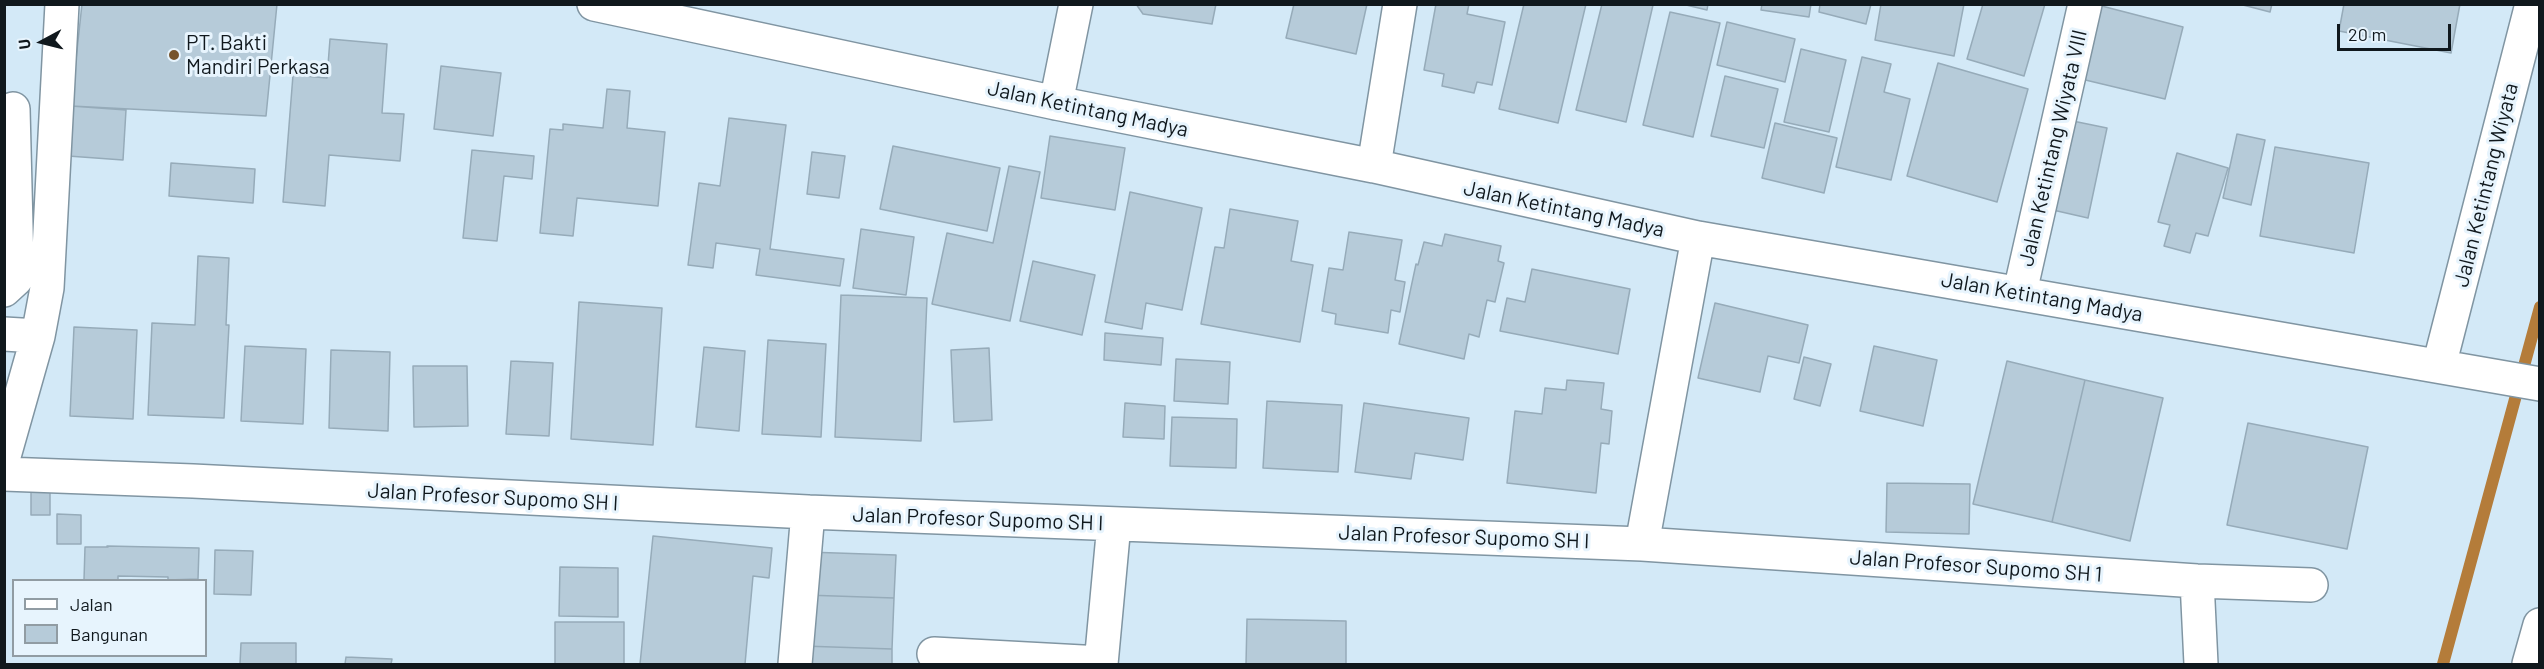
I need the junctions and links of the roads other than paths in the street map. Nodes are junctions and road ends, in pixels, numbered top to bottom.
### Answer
1 (62, 4) edge
2 (594, 4) edge
3 (1076, 4) edge
4 (1400, 4) edge
5 (2085, 4) edge
6 (2532, 4) edge
7 (1056, 103) junction
8 (13, 109) dead end
9 (1374, 166) junction
10 (1698, 238) junction
11 (4, 290) edge
12 (2020, 292) junction
13 (4, 334) edge
14 (38, 336) junction
15 (2444, 367) junction
16 (2540, 384) edge
17 (4, 456) edge
18 (4, 474) edge
19 (808, 512) junction
20 (1114, 524) junction
21 (1641, 544) junction
22 (2197, 581) junction
23 (2312, 585) dead end
24 (2540, 625) edge
25 (934, 654) dead end
26 (795, 664) edge
27 (1101, 664) edge
28 (2201, 664) edge
29 (2529, 664) edge

1 - 14 street
2 - 7 street, Jalan Ketintang Madya
3 - 7 street
4 - 9 street
5 - 12 street, Jalan Ketintang Wiyata VIII
6 - 15 street, Jalan Ketintang Wiyata
7 - 9 street, Jalan Ketintang Madya
8 - 11 street
9 - 10 street, Jalan Ketintang Madya
10 - 12 street, Jalan Ketintang Madya
10 - 21 street
12 - 15 street, Jalan Ketintang Madya
13 - 14 street
14 - 17 street
15 - 16 street, Jalan Ketintang Madya
18 - 19 street, Jalan Profesor Supomo SH I
19 - 20 street, Jalan Profesor Supomo SH I
19 - 26 street
20 - 21 street, Jalan Profesor Supomo SH I
20 - 27 street
21 - 22 street, Jalan Profesor Supomo SH 1
22 - 23 street, Jalan Profesor Supomo SH 1
22 - 28 street
24 - 29 street
25 - 27 street

